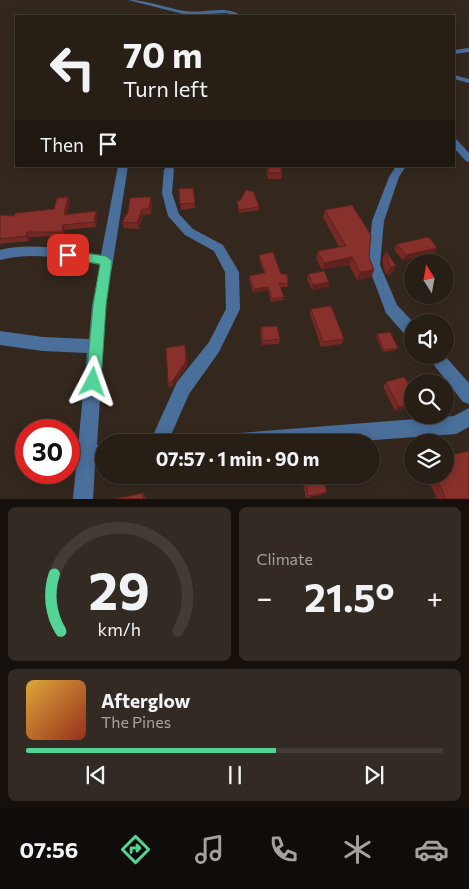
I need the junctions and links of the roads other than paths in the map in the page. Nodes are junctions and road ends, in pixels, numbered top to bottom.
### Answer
1 (131, 0) edge
2 (237, 15) edge
3 (469, 50) edge
4 (455, 52) edge
5 (455, 78) edge
6 (469, 81) edge
7 (455, 143) edge
8 (469, 159) edge
9 (123, 167) edge
10 (400, 167) edge
11 (169, 169) dead end
12 (0, 255) edge
13 (106, 261) junction
14 (404, 323) edge
15 (0, 338) edge
16 (96, 346) junction
17 (442, 364) edge
18 (469, 396) edge
19 (469, 417) edge
20 (96, 434) edge
21 (163, 434) edge
22 (341, 434) edge
23 (95, 457) edge
24 (83, 499) edge

1 - 2 street
3 - 4 street
5 - 6 street
7 - 8 street
9 - 13 street
10 - 14 street
11 - 21 street
12 - 13 street
13 - 16 street
15 - 16 street
16 - 20 street
17 - 18 street
19 - 22 street
23 - 24 street

